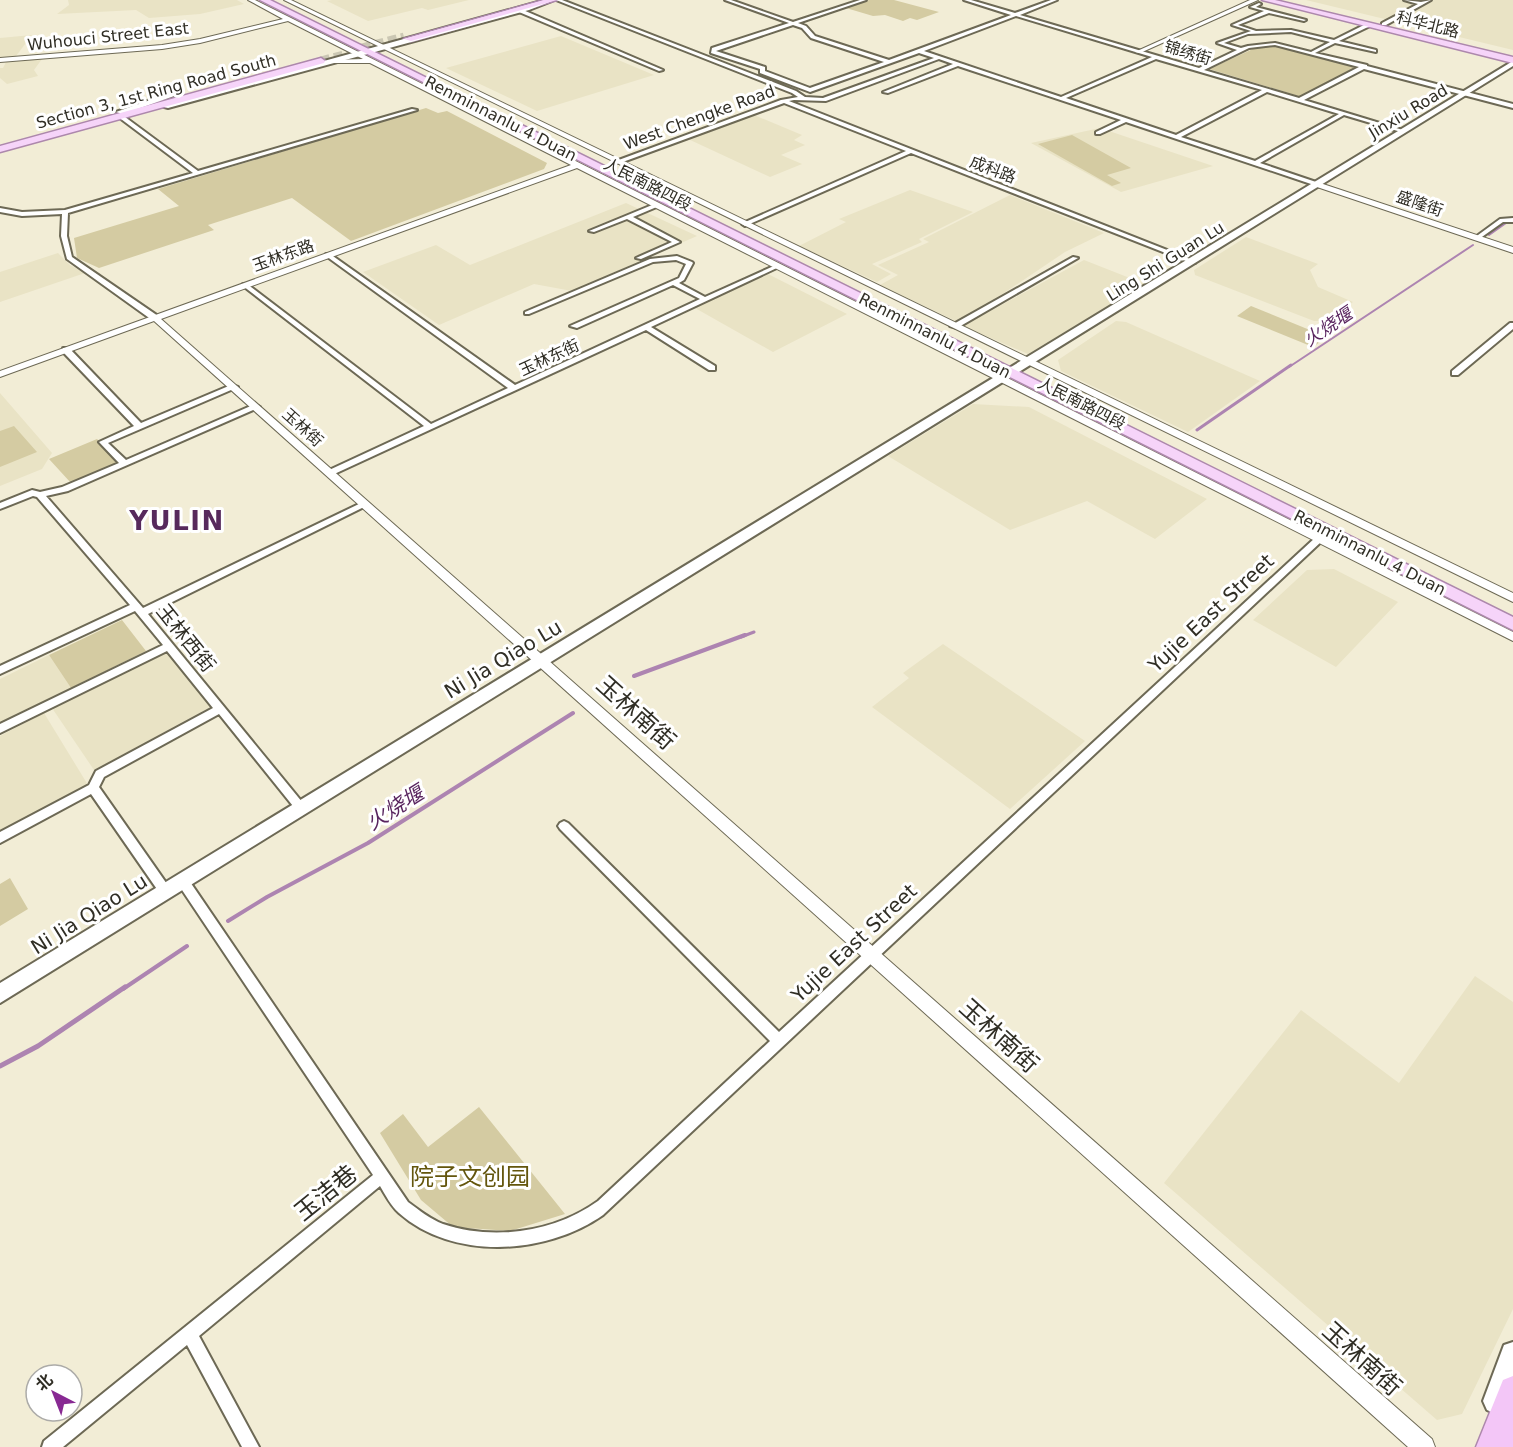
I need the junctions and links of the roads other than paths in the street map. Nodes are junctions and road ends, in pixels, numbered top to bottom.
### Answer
1 (251, 0) edge
2 (264, 0) edge
3 (274, 0) edge
4 (286, 0) edge
5 (538, 0) edge
6 (553, 0) edge
7 (727, 0) edge
8 (864, 0) edge
9 (966, 0) edge
10 (1055, 0) edge
11 (1283, 0) edge
12 (1406, 0) edge
13 (1429, 0) edge
14 (1260, 1) edge
15 (1422, 4) junction
16 (521, 11) junction
17 (1269, 11) junction
18 (1015, 15) junction
19 (289, 19) junction
20 (1304, 20) dead end
21 (794, 23) junction
22 (1368, 24) junction
23 (1384, 24) junction
24 (1260, 32) junction
25 (406, 39) junction
26 (1334, 41) junction
27 (369, 48) junction
28 (1242, 50) junction
29 (919, 51) junction
30 (1138, 51) junction
31 (1374, 51) dead end
32 (1313, 52) junction
33 (396, 54) junction
34 (939, 57) junction
35 (1156, 57) junction
36 (0, 60) edge
37 (1513, 60) edge
38 (322, 61) junction
39 (889, 62) junction
40 (958, 64) junction
41 (1365, 66) junction
42 (661, 70) dead end
43 (1198, 70) junction
44 (1267, 90) junction
45 (886, 92) dead end
46 (1466, 93) junction
47 (802, 98) junction
48 (1062, 98) junction
49 (1300, 100) junction
50 (783, 101) junction
51 (1342, 103) dead end
52 (1513, 106) edge
53 (1330, 109) junction
54 (414, 110) dead end
55 (1344, 113) junction
56 (120, 116) junction
57 (1126, 120) junction
58 (1403, 131) junction
59 (1098, 133) dead end
60 (1177, 137) junction
61 (0, 144) edge
62 (0, 150) edge
63 (911, 151) junction
64 (618, 162) junction
65 (1256, 163) junction
66 (577, 165) junction
67 (197, 173) junction
68 (1317, 184) junction
69 (657, 205) junction
70 (0, 210) edge
71 (64, 212) junction
72 (628, 217) junction
73 (1513, 220) edge
74 (745, 224) junction
75 (592, 231) dead end
76 (1477, 238) junction
77 (1513, 250) edge
78 (328, 255) junction
79 (1075, 258) dead end
80 (1193, 262) junction
81 (778, 266) junction
82 (674, 283) junction
83 (245, 285) junction
84 (569, 288) dead end
85 (706, 300) junction
86 (527, 313) dead end
87 (155, 318) junction
88 (1513, 325) edge
89 (574, 326) dead end
90 (954, 326) junction
91 (646, 327) junction
92 (66, 350) junction
93 (712, 368) dead end
94 (1015, 371) junction
95 (1455, 373) dead end
96 (0, 374) edge
97 (234, 387) junction
98 (514, 388) junction
99 (256, 407) junction
100 (140, 427) junction
101 (430, 427) junction
102 (125, 464) junction
103 (330, 473) junction
104 (40, 495) junction
105 (364, 505) junction
106 (0, 506) edge
107 (1295, 509) junction
108 (1319, 539) junction
109 (1513, 598) edge
110 (139, 609) junction
111 (1513, 611) edge
112 (1513, 624) edge
113 (1513, 638) edge
114 (169, 646) junction
115 (542, 660) junction
116 (0, 670) edge
117 (220, 709) junction
118 (0, 729) edge
119 (93, 788) junction
120 (301, 808) junction
121 (564, 826) dead end
122 (0, 838) edge
123 (182, 880) junction
124 (165, 891) junction
125 (871, 954) junction
126 (0, 994) edge
127 (779, 1041) junction
128 (382, 1176) junction
129 (189, 1334) junction
130 (1513, 1354) edge
131 (1513, 1390) edge
132 (1513, 1431) edge
133 (50, 1447) edge
134 (251, 1447) edge
135 (1424, 1447) edge
136 (1479, 1447) edge
137 (1490, 1447) edge
138 (1505, 1447) edge

1 - 19 street
2 - 27 main road
3 - 27 main road
4 - 27 street
5 - 25 main road
6 - 16 main road
6 - 25 main road
6 - 47 street
7 - 21 street
8 - 21 street
9 - 18 street, 锦绣街
10 - 18 street
11 - 23 main road, 科华北路
12 - 15 street
13 - 15 street
14 - 17 street
14 - 22 main road, 科华北路
14 - 30 street
15 - 23 street
16 - 25 main road
16 - 42 street
17 - 20 street
17 - 24 street
18 - 29 street
18 - 30 street, 锦绣街
19 - 27 street
19 - 36 street, Wuhouci Street East
21 - 39 street
21 - 39 street
22 - 26 street
22 - 37 main road, 科华北路
23 - 37 main road, 科华北路
24 - 26 street
24 - 28 street
25 - 27 main road
25 - 27 main road
25 - 33 street
26 - 31 street
26 - 32 street
27 - 33 street, 人民南路四段
27 - 38 main road
27 - 38 main road
27 - 38 street
27 - 66 street, 人民南路四段
27 - 94 main road, Renminnanlu 4 Duan
28 - 32 street
28 - 43 street
29 - 34 street
29 - 39 street
30 - 35 street, 锦绣街
32 - 41 street
33 - 64 street, 人民南路四段
34 - 40 street
34 - 47 street, West Chengke Road
35 - 43 street, 锦绣街
35 - 48 street
37 - 46 main road, Jinxiu Road
38 - 56 main road, Section 3, 1st Ring Road South
40 - 45 street
40 - 48 street
41 - 46 street
41 - 49 street
43 - 44 street, 锦绣街
44 - 49 street, 锦绣街
44 - 60 street
46 - 52 street
46 - 58 main road, Jinxiu Road
47 - 50 street, West Chengke Road
48 - 57 street
49 - 53 street, 锦绣街
50 - 63 street, 成科路
50 - 64 street, West Chengke Road
51 - 53 street
53 - 55 street, 锦绣街
54 - 67 street
55 - 58 street, 锦绣街
55 - 65 street
56 - 61 main road
56 - 62 main road, Section 3, 1st Ring Road South
56 - 67 street
57 - 59 street
57 - 60 street
58 - 68 main road, Jinxiu Road
60 - 65 street
63 - 74 street
63 - 80 street, 成科路
64 - 74 street, 人民南路四段
65 - 68 street
66 - 69 street, 人民南路四段
66 - 78 street, 玉林东路
67 - 71 street
68 - 76 street, 盛隆街
68 - 80 main road, Ling Shi Guan Lu
69 - 72 street
69 - 81 street, 人民南路四段
70 - 71 street
71 - 87 street, 玉林街
72 - 75 street
72 - 84 street
73 - 76 street
74 - 90 street, 人民南路四段
76 - 77 street, 盛隆街
78 - 83 street, 玉林东路
78 - 98 street
79 - 90 street
80 - 94 main road, Ling Shi Guan Lu
81 - 85 street, 玉林东街
81 - 94 street, 人民南路四段
82 - 85 street
82 - 86 street
82 - 89 street
83 - 87 street, 玉林东路
83 - 101 street
85 - 91 street, 玉林东街
87 - 92 street, 玉林东路
87 - 97 street, 玉林街
88 - 95 street
90 - 94 street, 人民南路四段
91 - 93 street
91 - 98 street, 玉林东街
92 - 96 street, 玉林东路
92 - 100 street
94 - 107 main road, Renminnanlu 4 Duan
94 - 108 street, 人民南路四段
94 - 109 street, 人民南路四段
94 - 115 main road, Ni Jia Qiao Lu
97 - 99 street, 玉林街
97 - 100 street
98 - 101 street, 玉林东街
99 - 102 street
99 - 103 street, 玉林街
100 - 102 street
101 - 103 street, 玉林东街
102 - 104 street
103 - 105 street, 玉林街
104 - 106 street
104 - 110 street, 玉林西街
105 - 110 street
105 - 115 street, 玉林街
107 - 111 main road
107 - 112 main road, Renminnanlu 4 Duan
108 - 113 street, 人民南路四段
108 - 125 street, Yujie East Street
110 - 114 street, 玉林西街
110 - 116 street
114 - 117 street, 玉林西街
114 - 118 street
115 - 120 main road, Ni Jia Qiao Lu
115 - 125 street, 玉林南街
117 - 119 street
117 - 120 street, 玉林西街
119 - 122 street
119 - 124 street
120 - 123 main road, Ni Jia Qiao Lu
121 - 127 street
123 - 124 main road, Ni Jia Qiao Lu
123 - 128 street, 玉洁巷
124 - 126 main road, Ni Jia Qiao Lu
125 - 127 street, Yujie East Street
125 - 135 street, 玉林南街
127 - 128 street, Yujie East Street
128 - 129 street, 玉洁巷
129 - 133 street, 玉洁巷
129 - 134 street
130 - 136 main road
131 - 137 highway
132 - 138 highway

